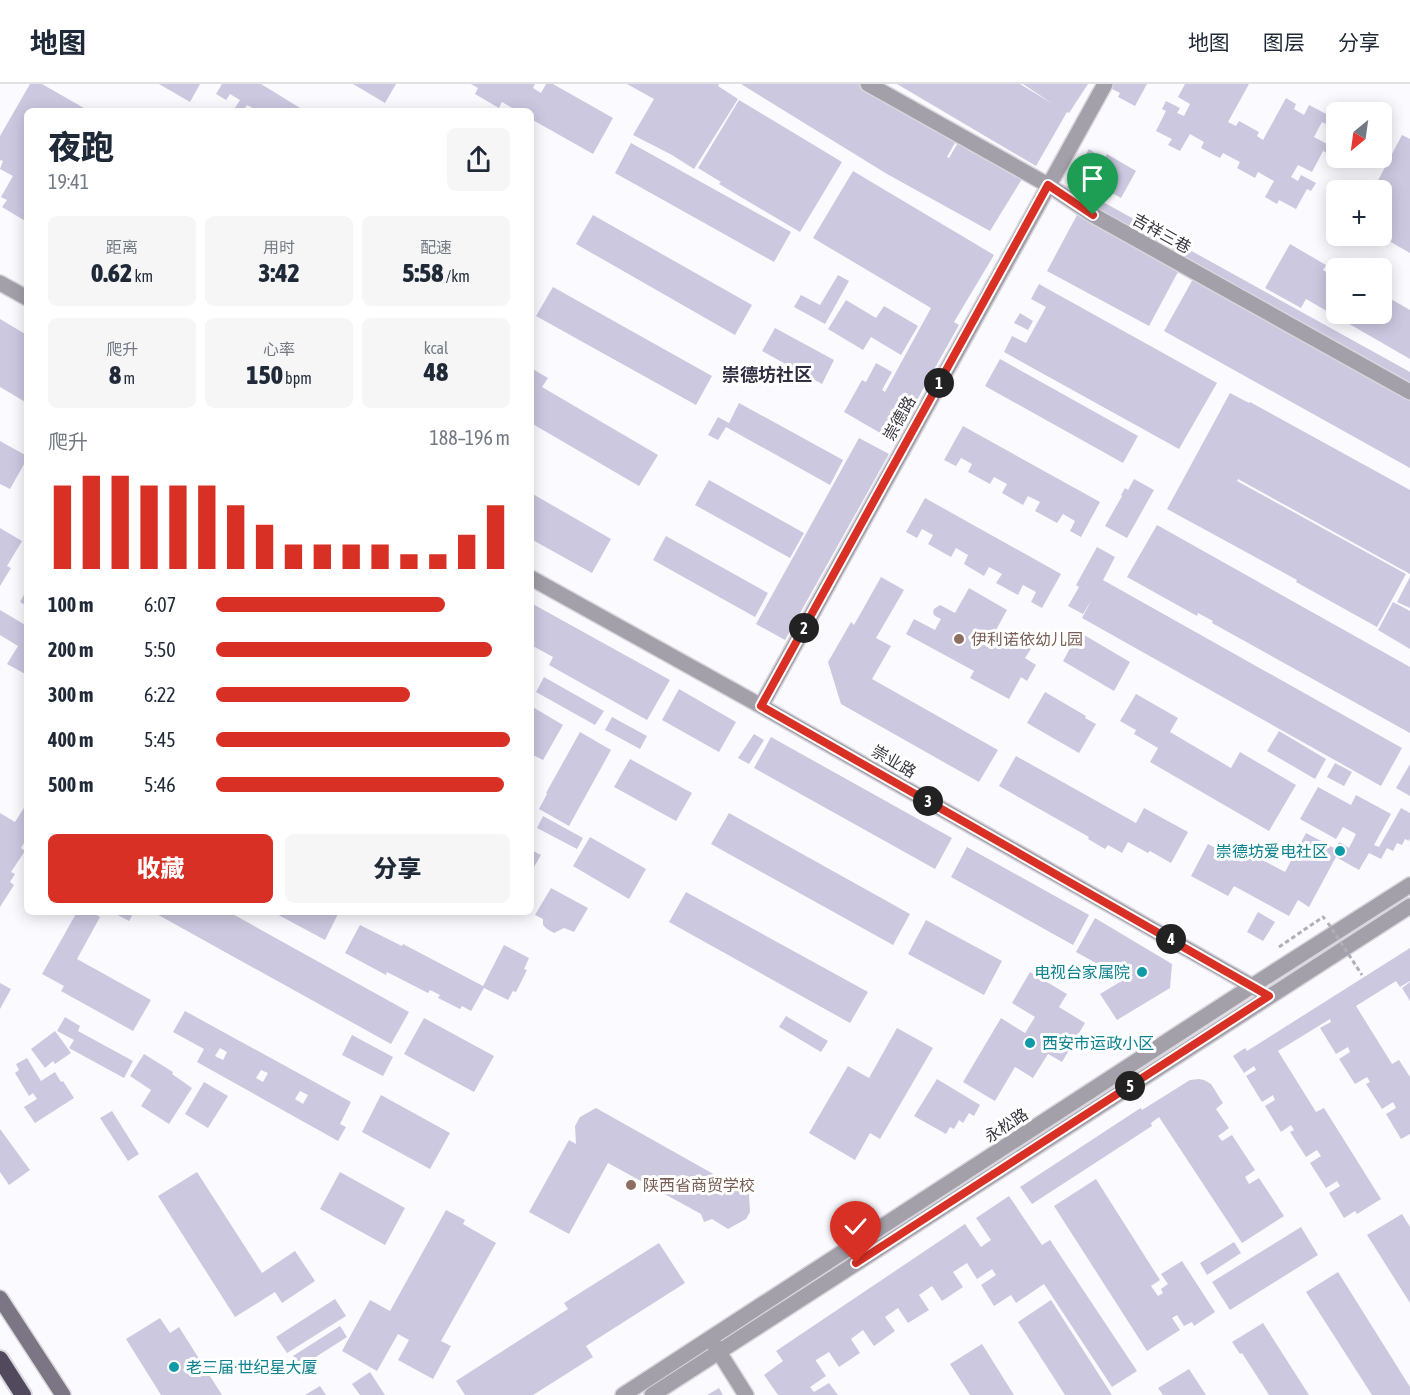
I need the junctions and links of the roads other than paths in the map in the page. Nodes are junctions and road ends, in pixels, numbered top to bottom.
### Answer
1 (868, 84) edge
2 (1105, 84) edge
3 (1048, 185) junction
4 (0, 283) edge
5 (24, 296) edge
6 (1410, 392) edge
7 (534, 580) edge
8 (761, 706) junction
9 (1410, 885) edge
10 (1410, 906) edge
11 (1252, 986) junction
12 (1269, 996) junction
13 (0, 1298) edge
14 (715, 1345) junction
15 (0, 1359) edge
16 (23, 1395) edge
17 (63, 1395) edge
18 (622, 1395) edge
19 (652, 1395) edge
20 (747, 1395) edge

1 - 3 street, 吉祥三巷
2 - 3 street, 崇德路
3 - 6 street, 吉祥三巷
3 - 8 street, 崇德路
4 - 5 street
7 - 8 street, 崇业路
8 - 11 street, 崇业路
9 - 11 street, 永松路
10 - 12 street, 永松路
11 - 12 street, 崇业路
11 - 14 street, 永松路
12 - 14 street, 永松路
13 - 17 main road
14 - 18 street, 永松路
14 - 19 street, 永松路
14 - 20 street
15 - 16 highway

